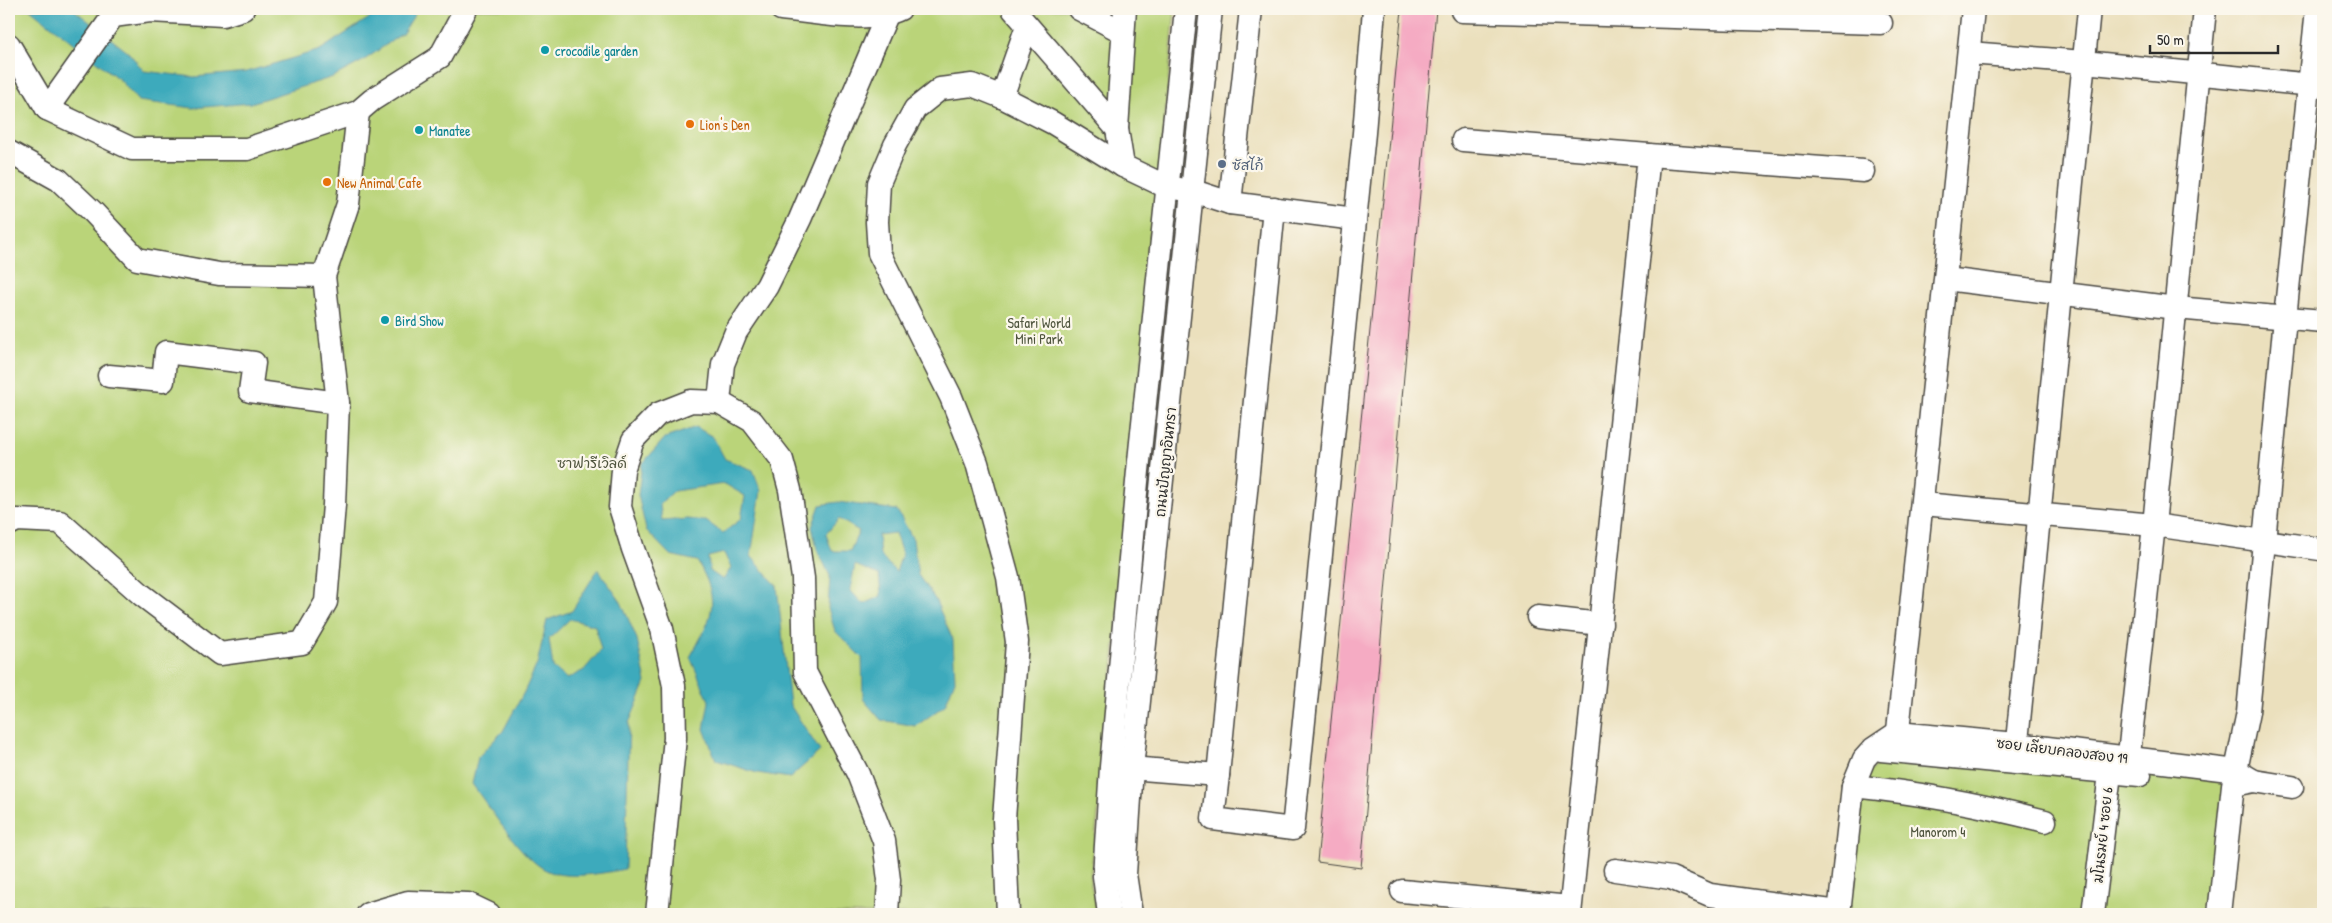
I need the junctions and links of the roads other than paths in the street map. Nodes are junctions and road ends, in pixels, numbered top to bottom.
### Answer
1 (244, 9) edge
2 (466, 9) edge
3 (781, 9) edge
4 (1013, 9) edge
5 (1079, 9) edge
6 (1126, 9) edge
7 (1186, 9) edge
8 (1211, 9) edge
9 (1251, 9) edge
10 (1374, 9) edge
11 (1973, 9) edge
12 (2089, 9) edge
13 (2205, 9) edge
14 (2317, 9) edge
15 (894, 12) edge
16 (1462, 12) dead end
17 (1748, 14) edge
18 (1881, 23) dead end
19 (1027, 26) junction
20 (1123, 32) junction
21 (9, 45) edge
22 (1969, 53) junction
23 (2084, 62) junction
24 (2199, 74) junction
25 (2316, 85) edge
26 (1002, 97) junction
27 (47, 109) junction
28 (358, 112) junction
29 (1117, 128) junction
30 (1463, 140) dead end
31 (9, 152) edge
32 (1649, 154) junction
33 (1123, 166) junction
34 (1863, 170) dead end
35 (1167, 187) junction
36 (1193, 191) junction
37 (1230, 204) junction
38 (1274, 208) junction
39 (1355, 219) junction
40 (324, 276) junction
41 (1946, 279) junction
42 (2060, 293) junction
43 (2176, 308) junction
44 (2284, 318) junction
45 (2323, 322) edge
46 (109, 376) dead end
47 (719, 402) junction
48 (338, 403) junction
49 (1923, 504) junction
50 (2037, 516) junction
51 (9, 524) edge
52 (2154, 526) junction
53 (2263, 540) junction
54 (2320, 549) dead end
55 (1538, 617) dead end
56 (1601, 624) junction
57 (1896, 742) junction
58 (2015, 753) junction
59 (2119, 764) junction
60 (1121, 768) junction
61 (1218, 775) junction
62 (2241, 779) junction
63 (1853, 786) junction
64 (2292, 787) dead end
65 (2045, 821) dead end
66 (1615, 870) dead end
67 (1402, 891) dead end
68 (1570, 911) edge
69 (1839, 913) edge
70 (368, 914) edge
71 (489, 914) edge
72 (657, 914) edge
73 (887, 914) edge
74 (1008, 914) edge
75 (1109, 914) edge
76 (1131, 914) edge
77 (2094, 914) edge
78 (2219, 914) edge

1 - 27 street
2 - 28 street
3 - 15 street
4 - 19 street
5 - 20 street
6 - 20 street
7 - 35 street, ถนนปัญญาอินทรา
8 - 36 street, ถนนปัญญาอินทรา
9 - 37 street
10 - 39 street
11 - 22 street
12 - 23 street
13 - 24 street, มโนรมย์ 4 ซอย 6
14 - 25 street
15 - 47 street
16 - 17 street
17 - 18 street
19 - 26 street
19 - 29 street
20 - 29 street
21 - 27 street
22 - 23 street
22 - 41 street
23 - 24 street
23 - 42 street
24 - 25 street
24 - 43 street, มโนรมย์ 4 ซอย 6
25 - 44 street
26 - 33 street
26 - 74 street
27 - 28 street
28 - 40 street
29 - 33 street
30 - 32 street
31 - 40 street
32 - 34 street
32 - 56 street
33 - 35 street
35 - 36 street
35 - 60 street, ถนนปัญญาอินทรา
36 - 37 street
36 - 60 street, ถนนปัญญาอินทรา
37 - 38 street
38 - 39 street
38 - 61 street
39 - 61 street
40 - 48 street
41 - 42 street
41 - 49 street
42 - 43 street
42 - 50 street
43 - 44 street
43 - 52 street, มโนรมย์ 4 ซอย 6
44 - 45 street
44 - 53 street
46 - 48 street
47 - 72 street
47 - 73 street
48 - 51 street
49 - 50 street
49 - 57 street
50 - 52 street
50 - 58 street
52 - 53 street
52 - 59 street, มโนรมย์ 4 ซอย 6
53 - 54 street
53 - 62 street
55 - 56 street
56 - 68 street
57 - 58 street, ซอย เลียบคลองสอง 19
57 - 63 street
58 - 59 street, ซอย เลียบคลองสอง 19
59 - 62 street, ซอย เลียบคลองสอง 19
59 - 77 street, มโนรมย์ 4 ซอย 6
60 - 61 street
60 - 75 street, ถนนปัญญาอินทรา
60 - 76 street, ถนนปัญญาอินทรา
62 - 64 street, ซอย เลียบคลองสอง 19
62 - 78 street
63 - 65 street
63 - 69 street
66 - 69 street
67 - 68 street
70 - 71 street

